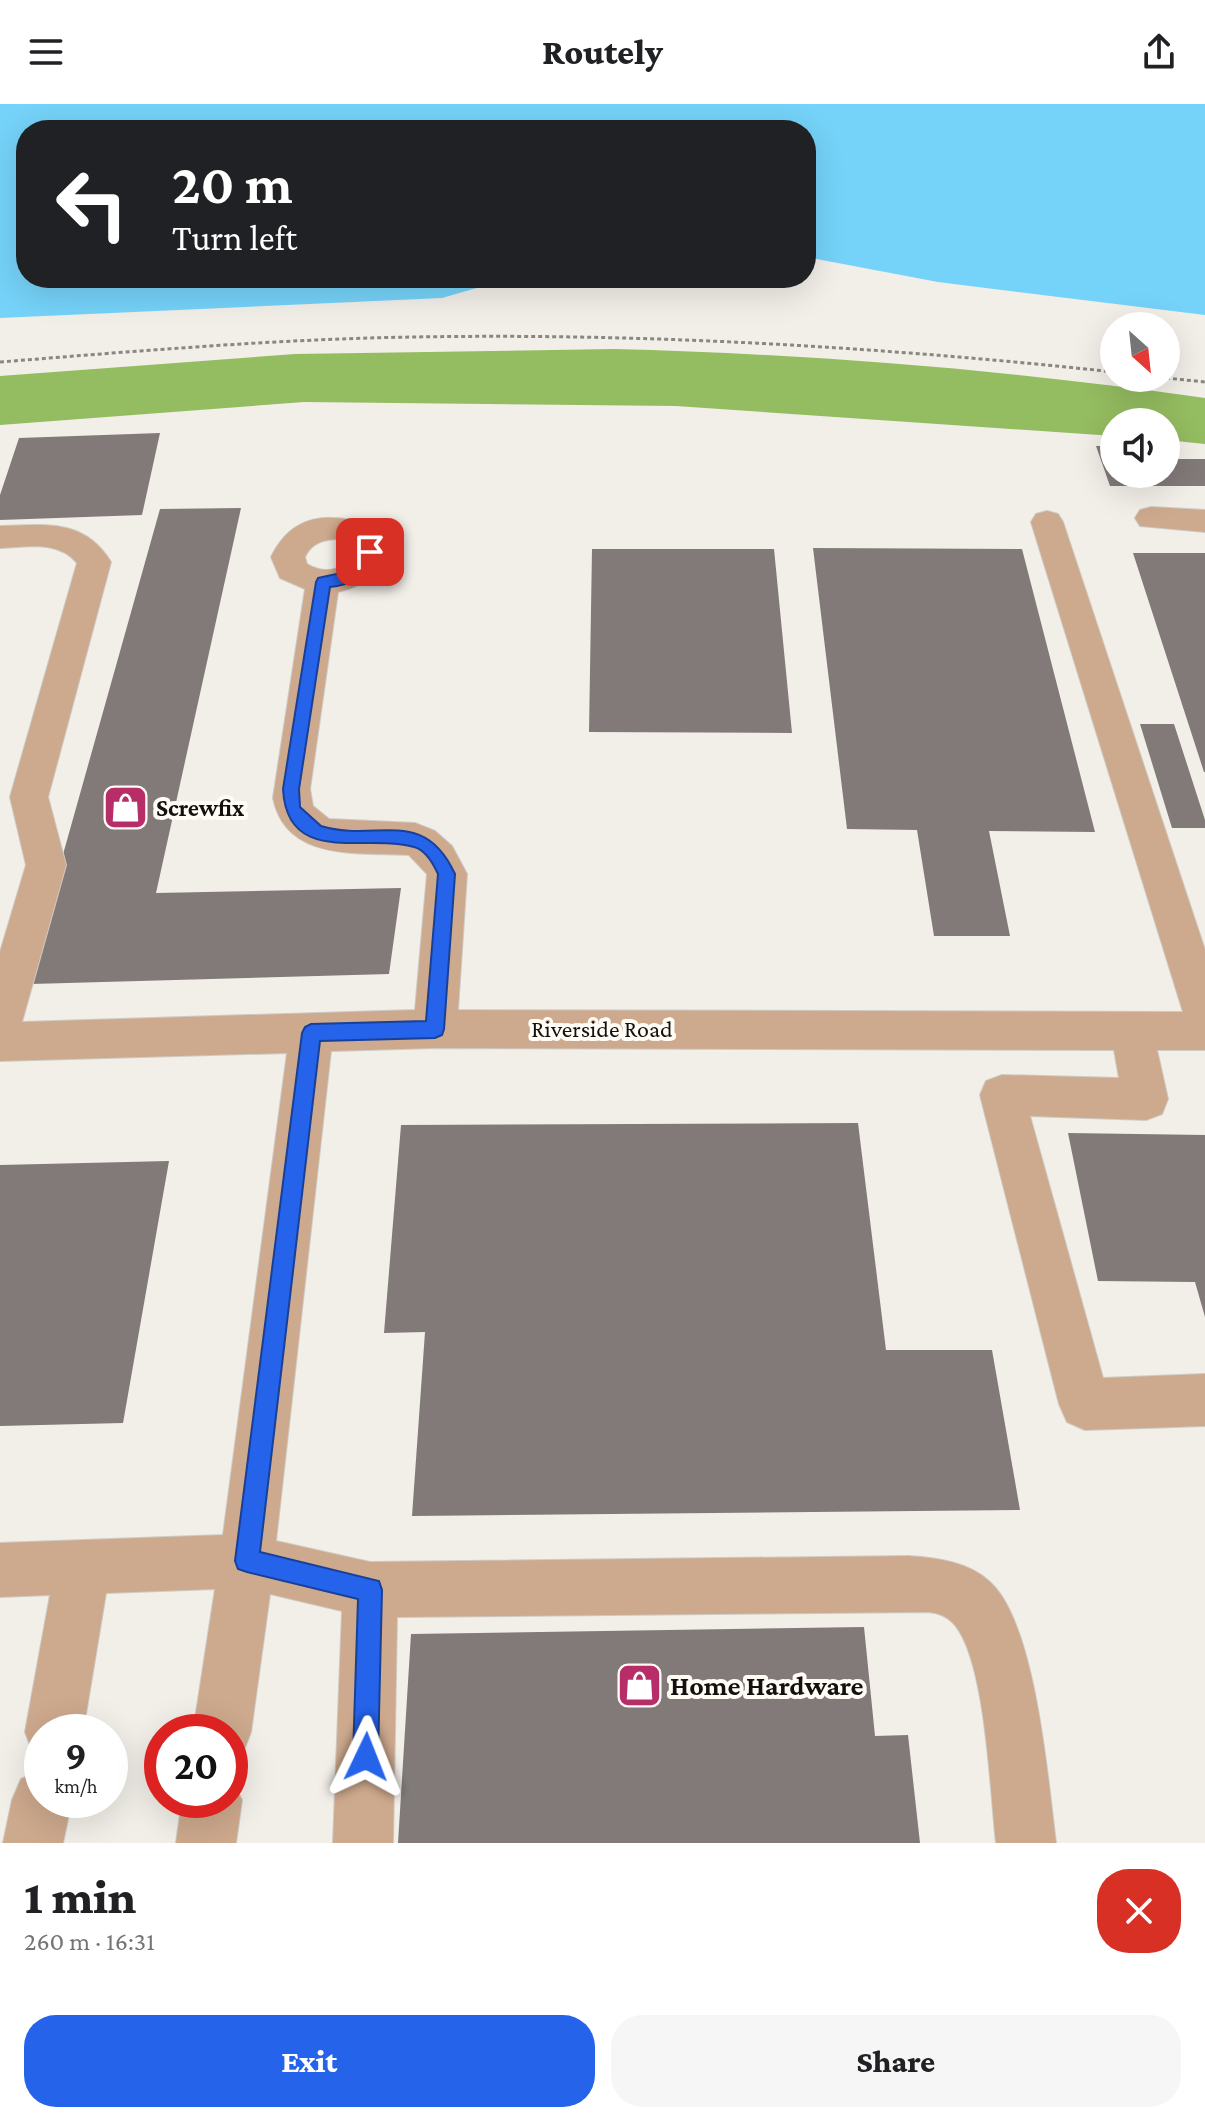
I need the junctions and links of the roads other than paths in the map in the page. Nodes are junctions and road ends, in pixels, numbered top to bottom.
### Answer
1 (1151, 518) dead end
2 (1205, 521) edge
3 (1047, 522) dead end
4 (0, 537) edge
5 (323, 582) dead end
6 (1205, 1015) edge
7 (0, 1023) edge
8 (435, 1029) junction
9 (1131, 1030) junction
10 (1205, 1031) edge
11 (311, 1033) junction
12 (0, 1042) edge
13 (1205, 1400) edge
14 (247, 1561) junction
15 (83, 1567) junction
16 (0, 1570) edge
17 (370, 1590) junction
18 (57, 1714) edge
19 (225, 1714) edge
20 (38, 1818) edge
21 (209, 1818) edge
22 (33, 1843) edge
23 (206, 1843) edge
24 (363, 1843) edge
25 (1026, 1843) edge

1 - 2 street
3 - 6 street
4 - 7 street
5 - 8 street
8 - 9 street, Riverside Road
8 - 11 street, Riverside Road
9 - 10 street, Riverside Road
9 - 13 street
11 - 12 street, Riverside Road
11 - 14 street
14 - 15 street
14 - 17 street
14 - 19 street
15 - 16 street
15 - 18 street
17 - 24 street
17 - 25 street
20 - 22 street
21 - 23 street

